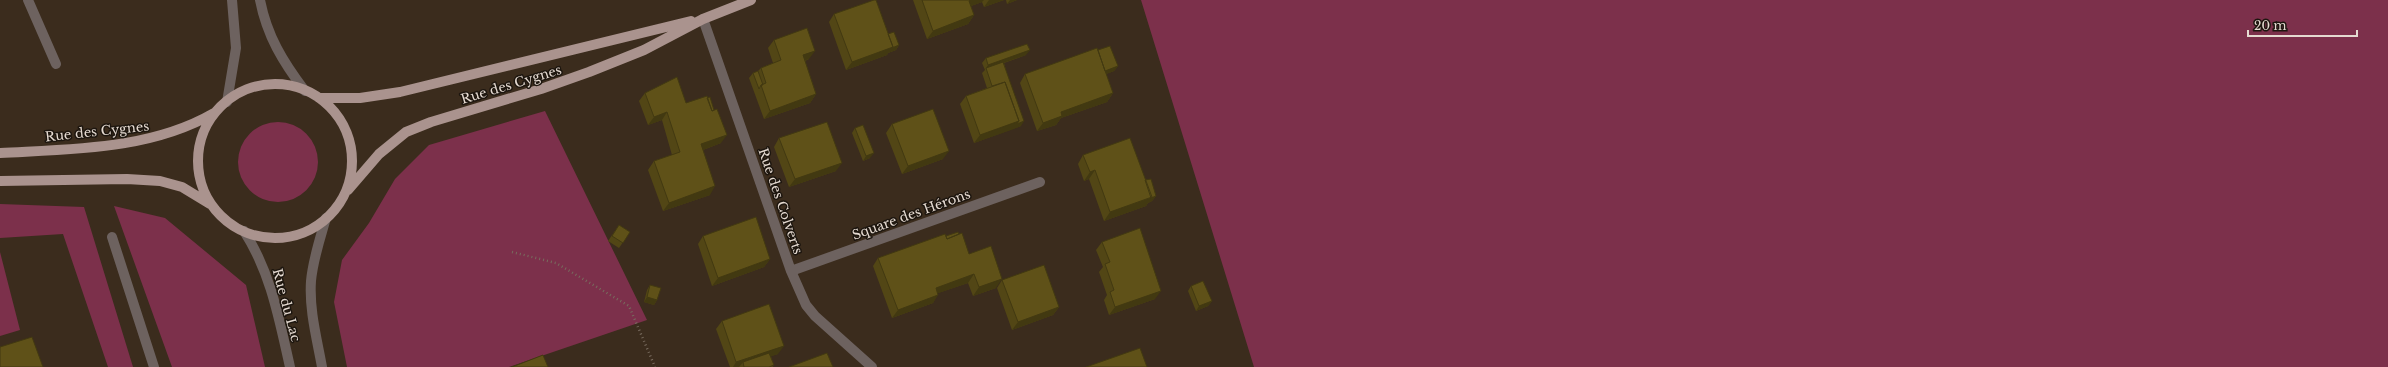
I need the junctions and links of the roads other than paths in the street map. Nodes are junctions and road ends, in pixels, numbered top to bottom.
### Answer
1 (28, 0) edge
2 (232, 0) edge
3 (260, 0) edge
4 (751, 0) edge
5 (703, 19) junction
6 (56, 64) dead end
7 (305, 91) junction
8 (318, 98) junction
9 (227, 102) junction
10 (216, 112) junction
11 (0, 153) edge
12 (0, 181) edge
13 (1040, 182) dead end
14 (344, 195) junction
15 (213, 207) junction
16 (326, 218) junction
17 (244, 231) junction
18 (112, 237) dead end
19 (791, 271) junction
20 (154, 367) edge
21 (290, 367) edge
22 (322, 367) edge
23 (872, 367) edge

1 - 6 street
2 - 9 street
3 - 7 street
4 - 5 main road, Rue des Cygnes
5 - 8 main road, Rue des Cygnes
5 - 14 main road, Rue des Cygnes
5 - 19 street, Rue des Colverts
7 - 8 main road
7 - 9 main road
8 - 14 main road
9 - 10 main road
10 - 11 main road, Rue des Cygnes
10 - 15 main road
12 - 15 main road
13 - 19 street, Square des Hérons
14 - 16 main road, Rue des Cygnes
15 - 17 main road, Rue des Cygnes
16 - 17 main road, Rue des Cygnes
16 - 22 street, Rue du Lac
17 - 21 street, Rue du Lac
18 - 20 street
19 - 23 street, Rue des Colverts

